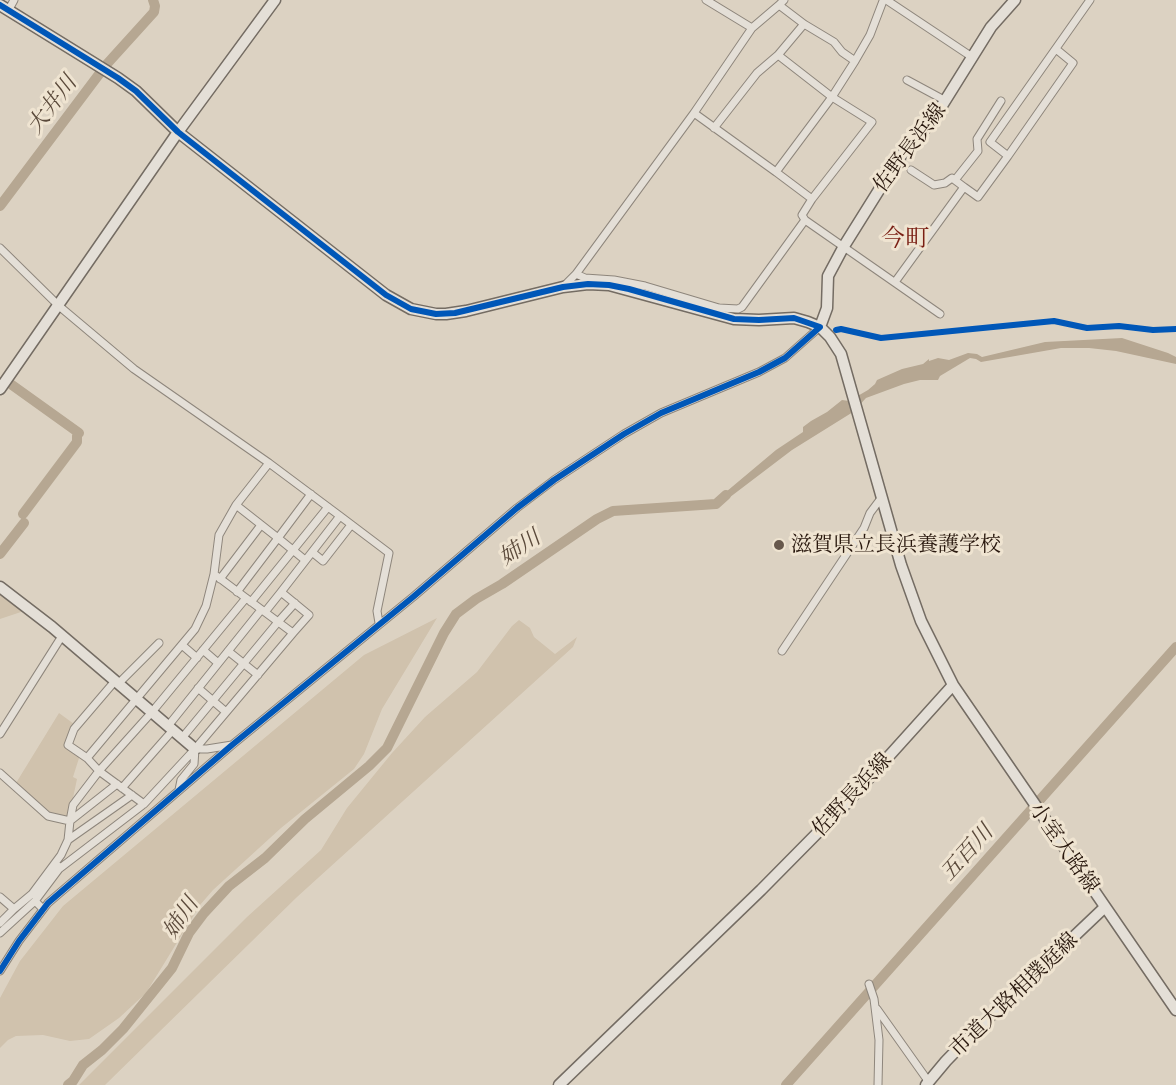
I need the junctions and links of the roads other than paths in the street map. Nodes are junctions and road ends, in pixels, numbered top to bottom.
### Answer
1 (14, 0) edge
2 (275, 0) edge
3 (706, 0) edge
4 (885, 0) edge
5 (1015, 0) edge
6 (1090, 0) edge
7 (781, 2) edge
8 (4, 8) edge
9 (804, 24) junction
10 (752, 28) junction
11 (1056, 49) junction
12 (778, 55) junction
13 (972, 57) junction
14 (855, 61) junction
15 (907, 80) dead end
16 (832, 97) junction
17 (946, 101) junction
18 (1001, 101) dead end
19 (694, 113) junction
20 (714, 128) junction
21 (178, 132) junction
22 (1008, 156) junction
23 (911, 170) dead end
24 (776, 172) junction
25 (955, 180) junction
26 (964, 187) junction
27 (812, 200) junction
28 (805, 220) junction
29 (844, 246) junction
30 (0, 248) edge
31 (576, 274) junction
32 (895, 282) junction
33 (562, 287) junction
34 (59, 306) junction
35 (940, 314) dead end
36 (820, 327) junction
37 (1, 384) edge
38 (269, 463) junction
39 (310, 495) junction
40 (882, 497) junction
41 (236, 505) junction
42 (328, 507) junction
43 (339, 516) junction
44 (261, 525) junction
45 (351, 525) junction
46 (278, 538) junction
47 (293, 551) junction
48 (312, 552) junction
49 (305, 560) junction
50 (217, 577) junction
51 (0, 587) edge
52 (237, 592) junction
53 (281, 592) junction
54 (249, 600) junction
55 (295, 603) junction
56 (263, 611) junction
57 (278, 622) junction
58 (379, 623) junction
59 (293, 633) junction
60 (62, 636) junction
61 (159, 643) dead end
62 (182, 645) junction
63 (203, 650) junction
64 (228, 651) junction
65 (782, 651) dead end
66 (197, 658) junction
67 (218, 663) junction
68 (243, 663) junction
69 (258, 675) junction
70 (117, 682) junction
71 (953, 685) junction
72 (198, 688) junction
73 (137, 700) junction
74 (212, 700) junction
75 (152, 712) junction
76 (226, 712) junction
77 (170, 728) junction
78 (0, 735) edge
79 (182, 738) junction
80 (232, 745) junction
81 (195, 749) junction
82 (87, 758) junction
83 (99, 771) junction
84 (0, 773) edge
85 (120, 786) junction
86 (178, 790) junction
87 (132, 795) junction
88 (144, 804) junction
89 (70, 821) junction
90 (68, 840) junction
91 (58, 865) junction
92 (0, 897) edge
93 (35, 901) junction
94 (1105, 907) junction
95 (14, 909) junction
96 (43, 909) junction
97 (0, 923) edge
98 (0, 933) edge
99 (0, 972) edge
100 (869, 984) dead end
101 (875, 1007) junction
102 (1176, 1010) edge
103 (927, 1084) edge
104 (559, 1085) edge
105 (878, 1085) edge

1 - 8 street
2 - 21 street
3 - 10 street
4 - 13 street
4 - 14 street
5 - 13 street, 佐野長浜線
6 - 11 street
7 - 9 street
7 - 10 street
8 - 21 street
9 - 12 street
9 - 14 street
10 - 19 street
11 - 22 street
11 - 22 street
12 - 16 street
12 - 20 street
13 - 17 street, 佐野長浜線
14 - 16 street
15 - 17 street
16 - 24 street
16 - 27 street
17 - 29 street, 佐野長浜線
18 - 25 street
19 - 20 street
19 - 31 street
20 - 24 street
21 - 33 street
21 - 34 street
22 - 26 street
23 - 25 street
24 - 27 street
25 - 26 street
26 - 32 street
27 - 28 street
28 - 29 street
28 - 31 street
29 - 32 street
29 - 36 street, 佐野長浜線
30 - 34 street
31 - 33 street
32 - 35 street
33 - 36 street
34 - 37 street
34 - 38 street
36 - 40 street
36 - 58 street
38 - 39 street
38 - 41 street
39 - 42 street
39 - 46 street
40 - 65 street
40 - 71 street
41 - 44 street
41 - 50 street
42 - 43 street
42 - 47 street
43 - 45 street
43 - 48 street
44 - 46 street
44 - 50 street
45 - 48 street
45 - 58 street
46 - 47 street
46 - 52 street
47 - 49 street
47 - 54 street
48 - 49 street
49 - 53 street
50 - 52 street
50 - 62 street
51 - 60 street
52 - 54 street
53 - 55 street
53 - 56 street
54 - 56 street
54 - 63 street
55 - 57 street
55 - 59 street
56 - 57 street
56 - 64 street
57 - 59 street
57 - 68 street
58 - 80 street
59 - 69 street
60 - 70 street
60 - 78 street
61 - 70 street
62 - 66 street
62 - 73 street
63 - 66 street
63 - 67 street
64 - 67 street
64 - 68 street
66 - 75 street
67 - 72 street
68 - 69 street
68 - 74 street
69 - 76 street
70 - 73 street
70 - 82 street
71 - 94 street, 小室大路線
71 - 104 street, 佐野長浜線
72 - 74 street
72 - 77 street
73 - 75 street
73 - 82 street
74 - 76 street
74 - 79 street
75 - 77 street
75 - 83 street
76 - 81 street
77 - 79 street
77 - 85 street
79 - 81 street
80 - 81 street
80 - 86 street
81 - 86 street
81 - 88 street
82 - 83 street
83 - 85 street
83 - 89 street
84 - 89 street
85 - 87 street
85 - 89 street
86 - 96 street
87 - 88 street
87 - 90 street
88 - 91 street
89 - 90 street
90 - 91 street
91 - 93 street
91 - 95 street
92 - 95 street
93 - 96 street
93 - 98 street
94 - 102 street, 小室大路線
94 - 103 street, 市道大路相撲庭線
95 - 97 street
96 - 99 street
100 - 101 street
101 - 103 street
101 - 105 street

